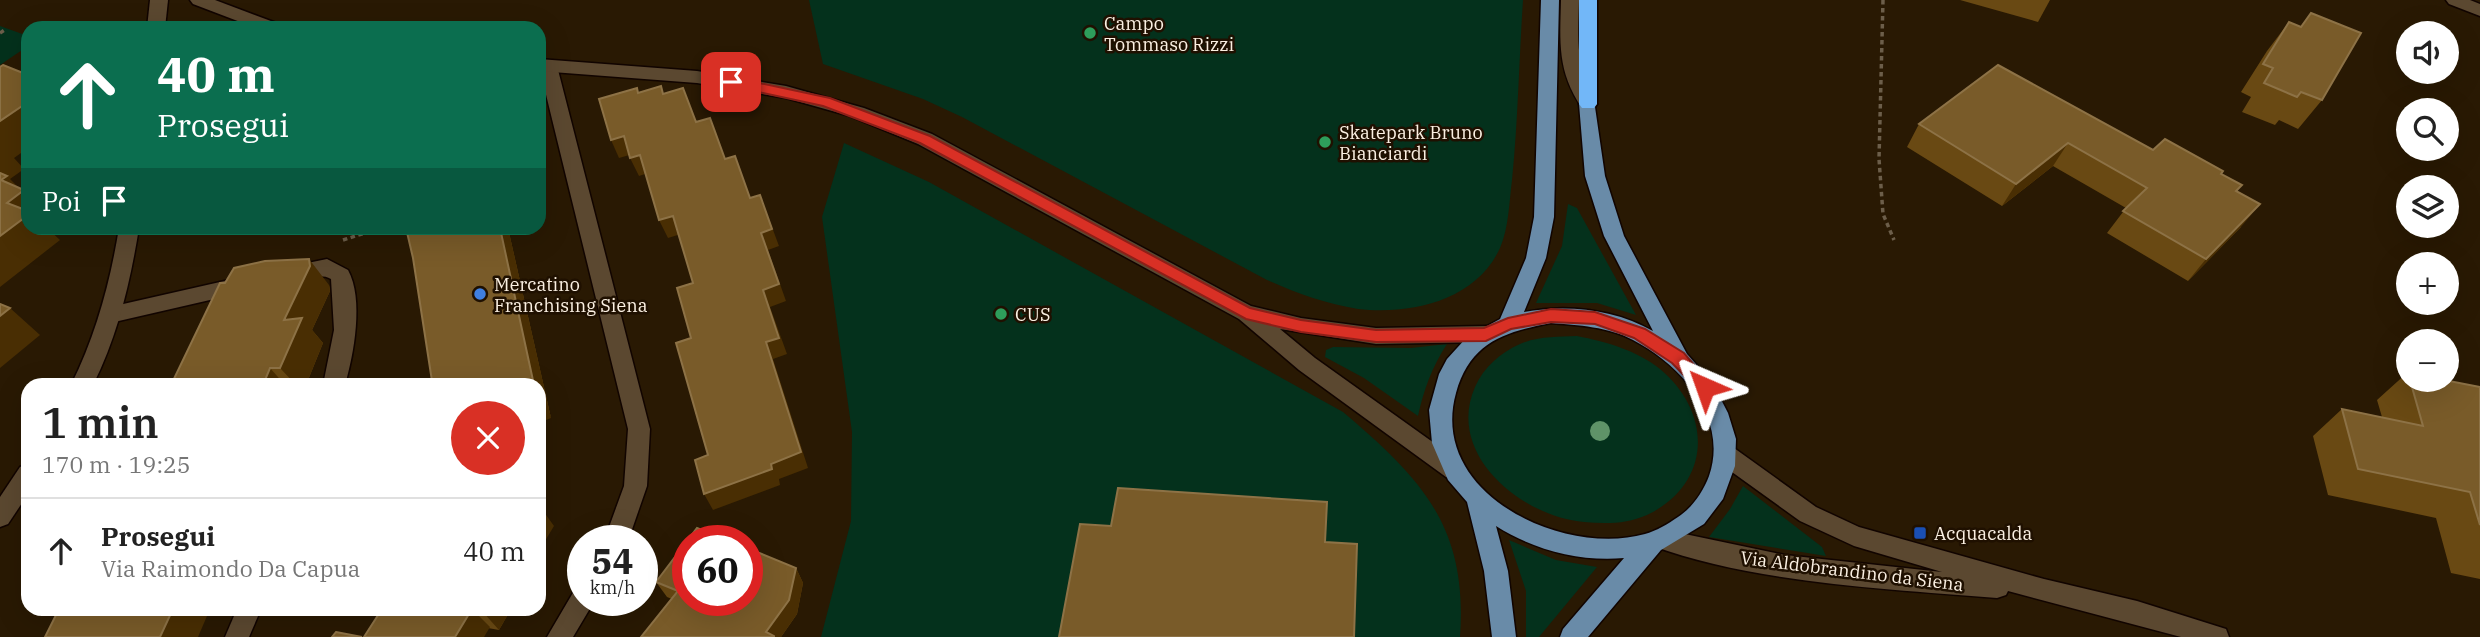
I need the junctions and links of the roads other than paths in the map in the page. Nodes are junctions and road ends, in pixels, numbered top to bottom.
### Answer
1 (159, 0) edge
2 (199, 0) edge
3 (1550, 0) edge
4 (1570, 0) edge
5 (1588, 0) edge
6 (2455, 0) edge
7 (2480, 11) edge
8 (157, 21) edge
9 (254, 21) edge
10 (546, 66) edge
11 (546, 77) edge
12 (1588, 104) junction
13 (127, 235) edge
14 (1246, 313) junction
15 (110, 315) junction
16 (1508, 324) junction
17 (1486, 334) junction
18 (1678, 358) junction
19 (86, 378) edge
20 (336, 378) edge
21 (1726, 455) junction
22 (1454, 470) junction
23 (21, 485) edge
24 (1478, 499) junction
25 (0, 517) edge
26 (623, 525) edge
27 (1657, 540) junction
28 (2044, 590) junction
29 (246, 616) edge
30 (572, 616) edge
31 (237, 637) edge
32 (559, 637) edge
33 (1504, 637) edge
34 (1572, 637) edge
35 (2217, 637) edge

1 - 8 street
2 - 9 street
3 - 16 main road
4 - 12 street
5 - 12 highway
6 - 7 street
10 - 14 street
11 - 26 street
12 - 18 main road
13 - 15 street
14 - 17 street
14 - 22 street
15 - 19 street
15 - 20 street
16 - 17 main road
16 - 18 main road
17 - 22 main road
18 - 21 main road
21 - 27 main road
21 - 28 street, Via Aldobrandino da Siena
22 - 24 main road
23 - 25 street
24 - 27 main road
24 - 33 main road
27 - 28 street, Via Aldobrandino da Siena
27 - 34 main road
28 - 35 street, Via Aldobrandino da Siena
29 - 31 street
30 - 32 street

